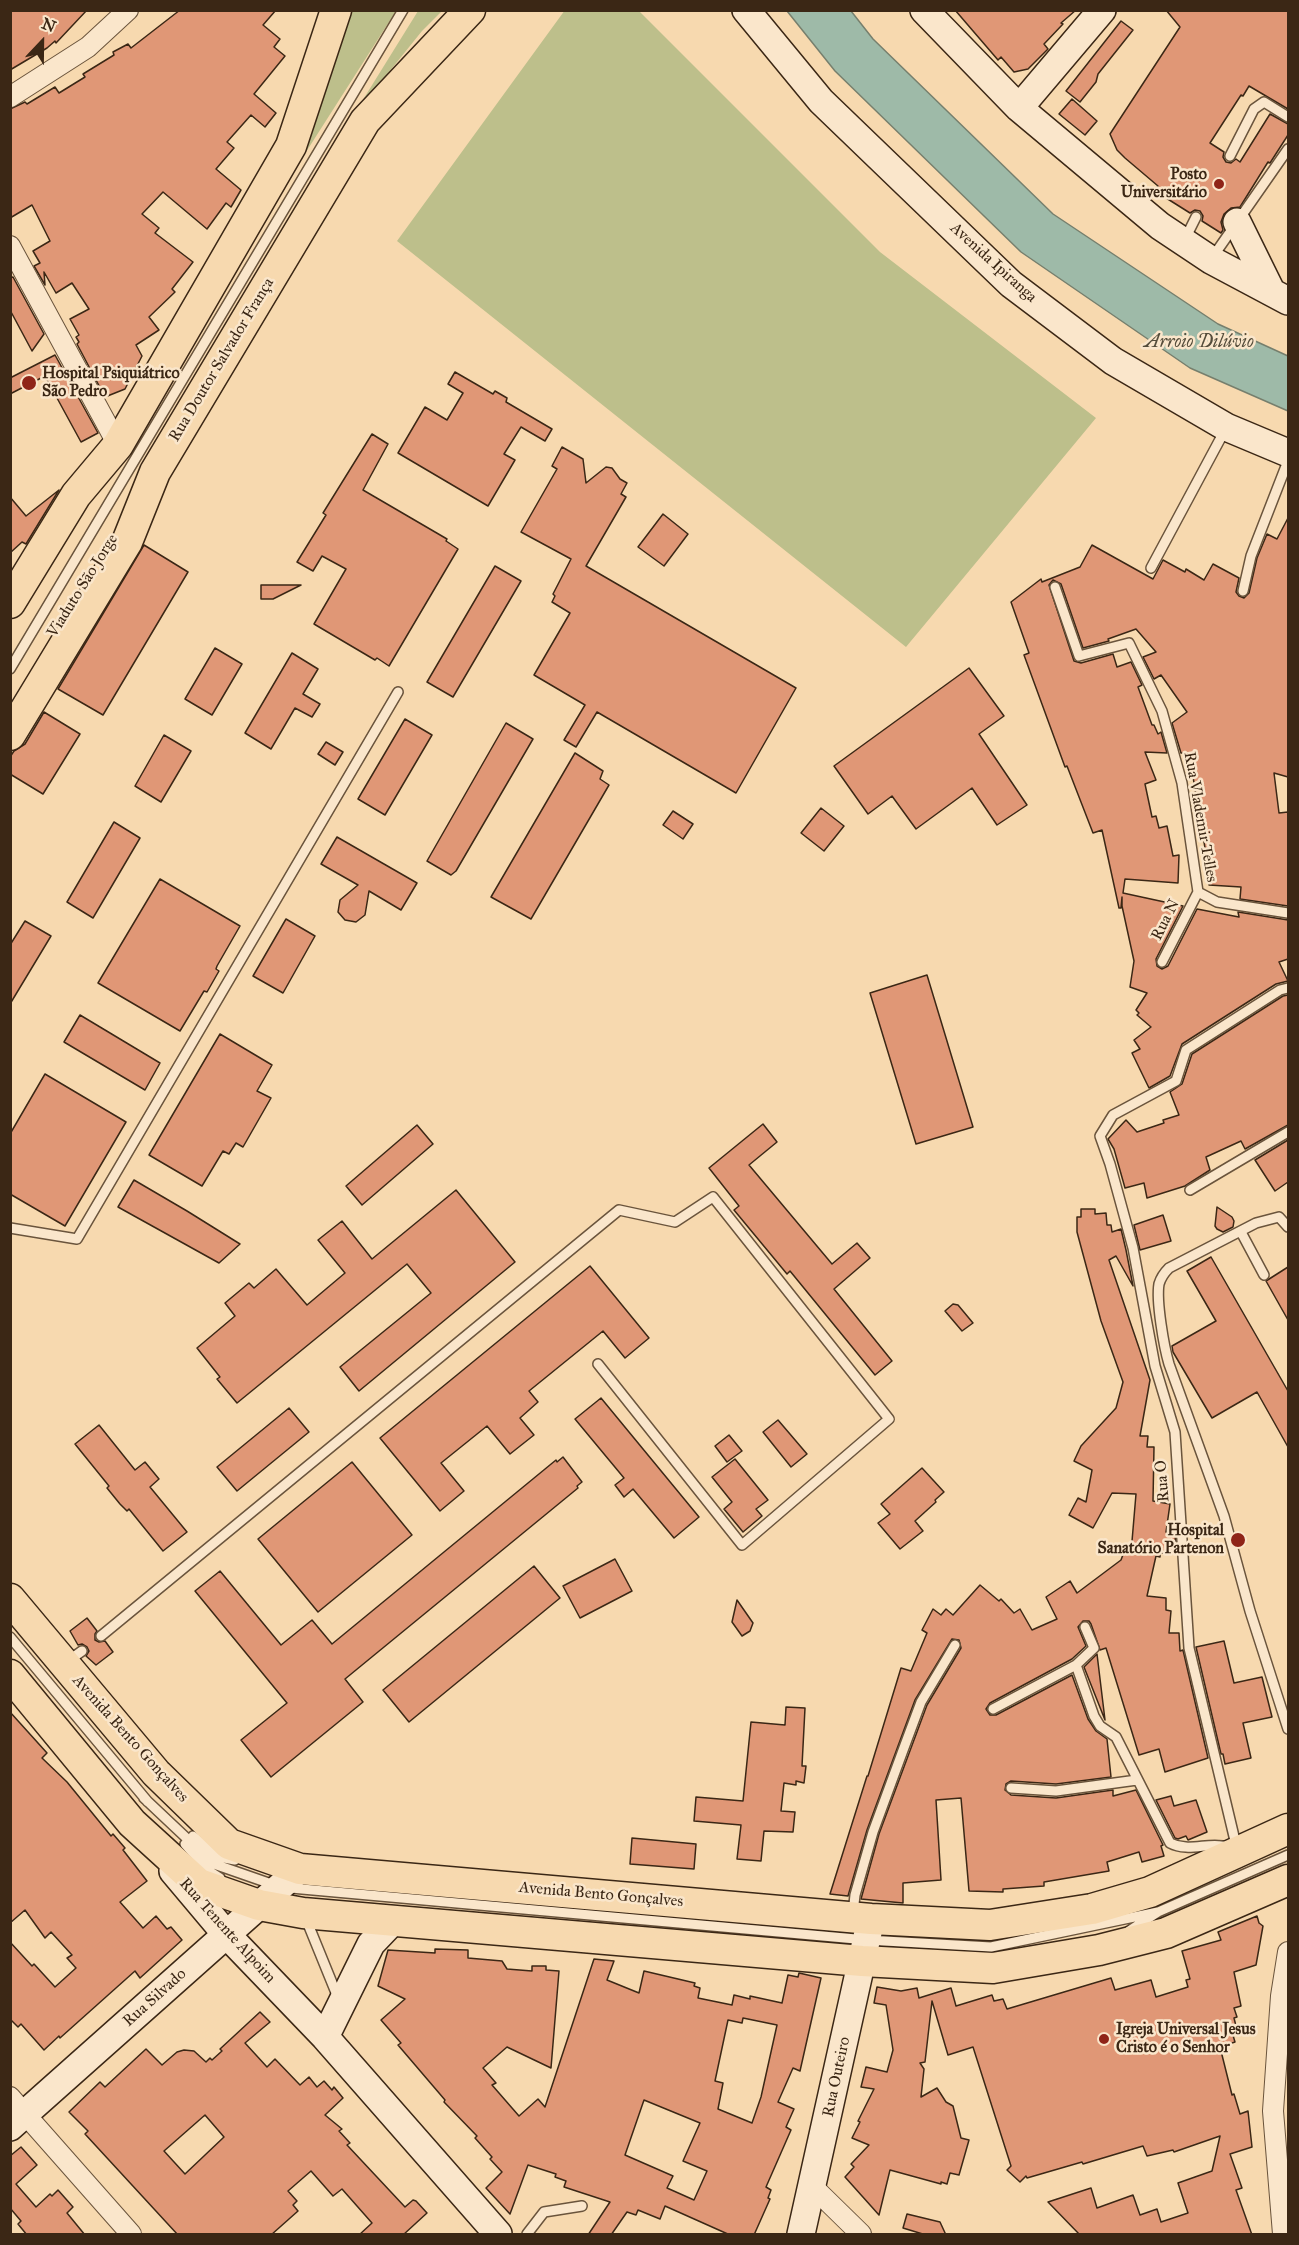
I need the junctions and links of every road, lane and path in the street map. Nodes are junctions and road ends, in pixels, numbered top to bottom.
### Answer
1 (128, 10) edge
2 (336, 10) edge
3 (403, 10) edge
4 (470, 10) edge
5 (746, 10) edge
6 (924, 10) edge
7 (1102, 10) edge
8 (10, 97) edge
9 (1019, 108) junction
10 (1288, 117) edge
11 (1288, 149) edge
12 (1230, 156) dead end
13 (1237, 222) junction
14 (10, 246) edge
15 (1211, 260) junction
16 (1280, 296) edge
17 (1226, 427) junction
18 (1288, 453) edge
19 (137, 458) junction
20 (1288, 461) edge
21 (1151, 568) dead end
22 (1055, 587) dead end
23 (1243, 591) dead end
24 (10, 603) edge
25 (10, 625) edge
26 (10, 669) edge
27 (398, 692) dead end
28 (10, 699) edge
29 (10, 735) edge
30 (1198, 891) junction
31 (1288, 913) edge
32 (1162, 962) dead end
33 (1288, 988) edge
34 (1288, 1132) edge
35 (1190, 1190) dead end
36 (1288, 1227) edge
37 (10, 1228) edge
38 (1241, 1232) junction
39 (1264, 1275) dead end
40 (598, 1364) dead end
41 (10, 1599) edge
42 (1085, 1627) dead end
43 (10, 1636) edge
44 (101, 1636) dead end
45 (955, 1645) dead end
46 (1076, 1665) junction
47 (10, 1675) edge
48 (1288, 1698) edge
49 (1282, 1708) junction
50 (993, 1709) dead end
51 (1288, 1729) edge
52 (1137, 1780) junction
53 (1011, 1788) dead end
54 (138, 1810) junction
55 (1288, 1829) edge
56 (1238, 1852) junction
57 (1288, 1855) edge
58 (1288, 1880) edge
59 (279, 1887) junction
60 (1092, 1909) junction
61 (1158, 1912) junction
62 (303, 1913) junction
63 (392, 1922) junction
64 (226, 1934) junction
65 (863, 1934) junction
66 (1099, 1950) junction
67 (1288, 1953) edge
68 (341, 2005) junction
69 (325, 2037) junction
70 (15, 2112) edge
71 (813, 2187) junction
72 (582, 2206) dead end
73 (131, 2235) edge
74 (498, 2235) edge
75 (527, 2235) edge
76 (801, 2235) edge
77 (861, 2235) edge
78 (1283, 2235) edge

1 - 8 street
2 - 19 main road, Rua Doutor Salvador França
3 - 19 lane
4 - 19 main road, Rua Doutor Salvador França
5 - 17 street, Avenida Ipiranga
6 - 9 street
7 - 9 street
9 - 15 street
10 - 12 lane
11 - 13 lane
13 - 15 lane
13 - 16 street
14 - 19 street
15 - 16 street
17 - 18 street, Avenida Ipiranga
17 - 21 lane
19 - 24 main road, Rua Doutor Salvador França
19 - 25 main road
19 - 26 lane, Viaduto São Jorge
19 - 28 main road, Viaduto São Jorge
19 - 29 main road, Rua Doutor Salvador França
20 - 23 lane
22 - 30 lane, Rua Vlademir Telles
27 - 37 lane
30 - 31 lane, Rua Vlademir Telles
30 - 32 lane, Rua N
33 - 56 lane, Rua O
34 - 35 lane
36 - 38 lane
38 - 39 lane
38 - 49 lane
40 - 44 lane
41 - 59 main road, Avenida Bento Gonçalves
42 - 46 lane
43 - 54 lane
45 - 65 lane
46 - 50 lane
46 - 52 lane
47 - 54 main road, Avenida Bento Gonçalves
48 - 49 lane
49 - 51 lane
52 - 53 lane
52 - 56 lane
54 - 59 lane
54 - 59 main road, Avenida Bento Gonçalves
54 - 64 street, Rua Tenente Alpoim
55 - 56 main road, Avenida Bento Gonçalves
56 - 60 main road, Avenida Bento Gonçalves
57 - 61 lane
58 - 66 main road, Avenida Bento Gonçalves
59 - 62 main road, Avenida Bento Gonçalves
59 - 64 street, Rua Silvado
59 - 65 main road, Avenida Bento Gonçalves
60 - 61 lane
60 - 65 main road, Avenida Bento Gonçalves
61 - 65 lane
61 - 66 lane
62 - 63 main road, Avenida Bento Gonçalves
62 - 68 lane
63 - 65 main road, Avenida Bento Gonçalves
63 - 68 street
64 - 69 street, Rua Tenente Alpoim
64 - 70 street, Rua Silvado
65 - 66 main road, Avenida Bento Gonçalves
65 - 71 street, Rua Outeiro
67 - 78 street
68 - 69 street
69 - 74 street, Rua Tenente Alpoim
70 - 73 street
71 - 76 street, Rua Outeiro
71 - 77 street
72 - 75 lane

